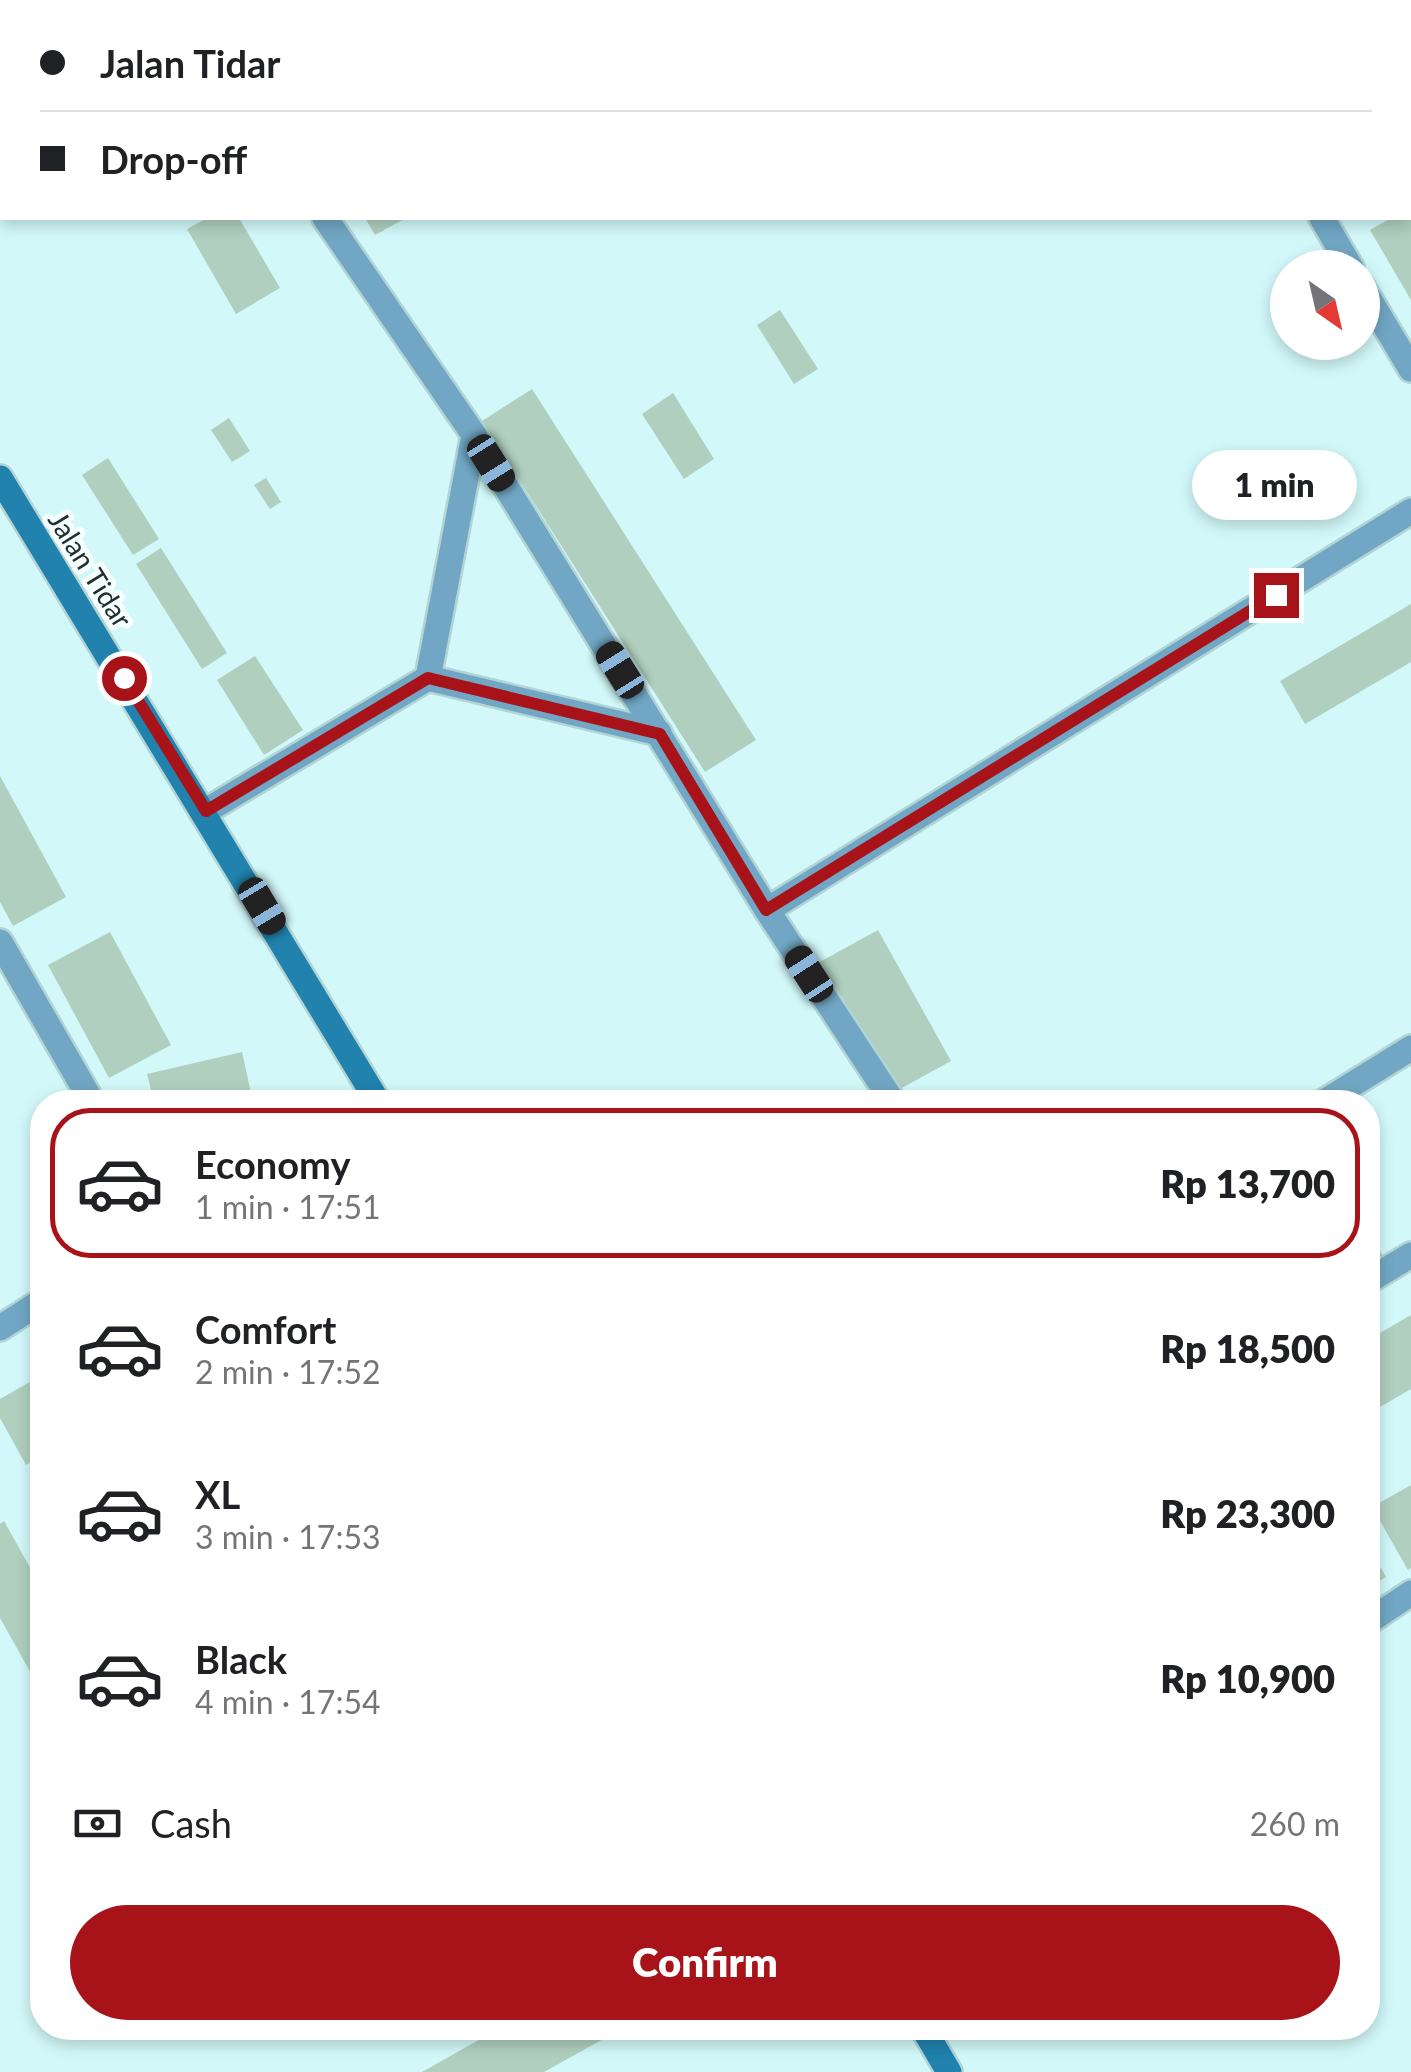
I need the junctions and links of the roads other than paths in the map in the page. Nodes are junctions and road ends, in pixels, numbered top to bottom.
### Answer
1 (326, 220) edge
2 (1323, 220) edge
3 (1341, 250) edge
4 (1380, 317) edge
5 (1411, 369) edge
6 (474, 436) junction
7 (0, 478) edge
8 (1411, 511) edge
9 (428, 678) junction
10 (660, 734) junction
11 (206, 811) junction
12 (766, 910) junction
13 (0, 942) edge
14 (1411, 1048) edge
15 (85, 1090) edge
16 (367, 1090) edge
17 (885, 1090) edge
18 (1343, 1090) edge
19 (1411, 1255) edge
20 (1380, 1274) edge
21 (30, 1308) edge
22 (0, 1328) edge
23 (1411, 1593) edge
24 (1380, 1614) edge
25 (930, 2040) edge
26 (949, 2072) edge

1 - 6 street
2 - 3 street
4 - 5 street
6 - 9 street
6 - 10 street
7 - 11 main road, Jalan Tidar
8 - 12 street
9 - 10 street
9 - 11 street
10 - 12 street
11 - 16 main road, Jalan Tidar
12 - 17 street
13 - 15 street
14 - 18 street
19 - 20 street
21 - 22 street
23 - 24 street
25 - 26 main road

